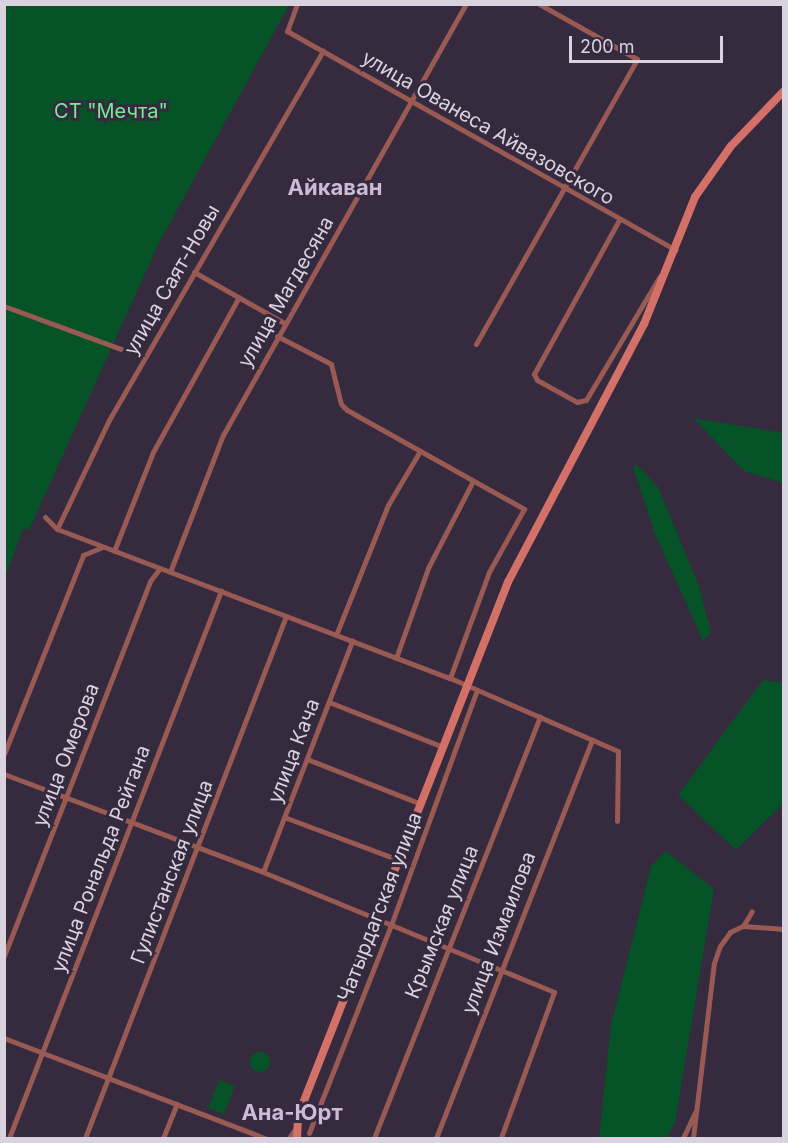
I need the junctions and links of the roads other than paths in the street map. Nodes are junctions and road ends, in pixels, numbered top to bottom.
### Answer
1 (297, 4) edge
2 (466, 4) edge
3 (539, 4) edge
4 (323, 51) junction
5 (783, 90) edge
6 (412, 103) junction
7 (564, 190) junction
8 (619, 220) junction
9 (676, 249) junction
10 (194, 272) junction
11 (239, 297) junction
12 (4, 306) edge
13 (284, 323) junction
14 (277, 336) junction
15 (476, 344) dead end
16 (121, 349) dead end
17 (420, 451) junction
18 (473, 481) junction
19 (45, 517) dead end
20 (57, 529) junction
21 (104, 547) junction
22 (114, 551) junction
23 (160, 568) junction
24 (170, 572) junction
25 (221, 591) junction
26 (286, 616) junction
27 (336, 635) junction
28 (352, 641) junction
29 (396, 658) junction
30 (450, 678) junction
31 (467, 685) junction
32 (477, 690) junction
33 (329, 702) junction
34 (540, 717) junction
35 (592, 739) junction
36 (443, 747) junction
37 (4, 754) edge
38 (307, 759) junction
39 (4, 774) edge
40 (65, 797) junction
41 (421, 804) junction
42 (284, 817) junction
43 (617, 821) dead end
44 (131, 823) junction
45 (197, 848) junction
46 (399, 860) junction
47 (263, 872) junction
48 (752, 911) dead end
49 (376, 918) junction
50 (391, 925) junction
51 (743, 926) junction
52 (783, 929) edge
53 (446, 949) junction
54 (4, 956) edge
55 (500, 969) junction
56 (4, 1038) edge
57 (42, 1053) junction
58 (109, 1080) junction
59 (177, 1104) junction
60 (696, 1110) junction
61 (295, 1129) junction
62 (309, 1133) dead end
63 (9, 1138) edge
64 (85, 1138) edge
65 (163, 1138) edge
66 (264, 1138) edge
67 (289, 1138) edge
68 (297, 1138) edge
69 (374, 1138) edge
70 (436, 1138) edge
71 (501, 1138) edge
72 (683, 1138) edge
73 (693, 1138) edge

1 - 4 street, улица Ованеса Айвазовского
2 - 6 street, улица Магдесяна
3 - 7 street
4 - 6 street, улица Ованеса Айвазовского
4 - 10 street, улица Саят-Новы
5 - 9 main road
6 - 7 street, улица Ованеса Айвазовского
6 - 13 street, улица Магдесяна
7 - 8 street, улица Ованеса Айвазовского
7 - 15 street
8 - 9 street, улица Ованеса Айвазовского
8 - 9 street
9 - 31 main road
10 - 11 street
10 - 20 street, улица Саят-Новы
11 - 13 street
11 - 22 street
12 - 16 street
13 - 14 street, улица Магдесяна
14 - 17 street
14 - 24 street, улица Магдесяна
17 - 18 street
17 - 27 street
18 - 29 street
18 - 30 street
19 - 20 street
20 - 21 street
21 - 22 street
21 - 37 street
22 - 23 street
23 - 24 street
23 - 40 street, улица Омерова
24 - 25 street
25 - 26 street
25 - 44 street, улица Рональда Рейгана
26 - 27 street
26 - 45 street, Гулистанская улица
27 - 28 street
28 - 29 street
28 - 33 street, улица Кача
29 - 30 street
30 - 31 street
31 - 32 street
31 - 36 main road
32 - 34 street
32 - 50 street, Чатырдагская улица
33 - 36 street
33 - 38 street, улица Кача
34 - 35 street
34 - 53 street, Крымская улица
35 - 43 street
35 - 55 street, улица Измаилова
36 - 41 main road
38 - 41 street
38 - 42 street, улица Кача
39 - 40 street
40 - 44 street
40 - 54 street, улица Омерова
41 - 46 main road
42 - 46 street
42 - 47 street, улица Кача
44 - 45 street
44 - 57 street, улица Рональда Рейгана
45 - 47 street
45 - 58 street, Гулистанская улица
46 - 49 main road
47 - 49 street
48 - 51 street
49 - 50 street
49 - 61 main road
50 - 53 street
50 - 62 street, Чатырдагская улица
51 - 52 street
51 - 60 street
53 - 55 street
53 - 69 street, Крымская улица
55 - 70 street, улица Измаилова
55 - 71 street
56 - 57 street
57 - 58 street
57 - 63 street, улица Рональда Рейгана
58 - 59 street
58 - 64 street, Гулистанская улица
59 - 65 street
59 - 66 street
60 - 72 street
60 - 73 street
61 - 67 street
61 - 68 main road

